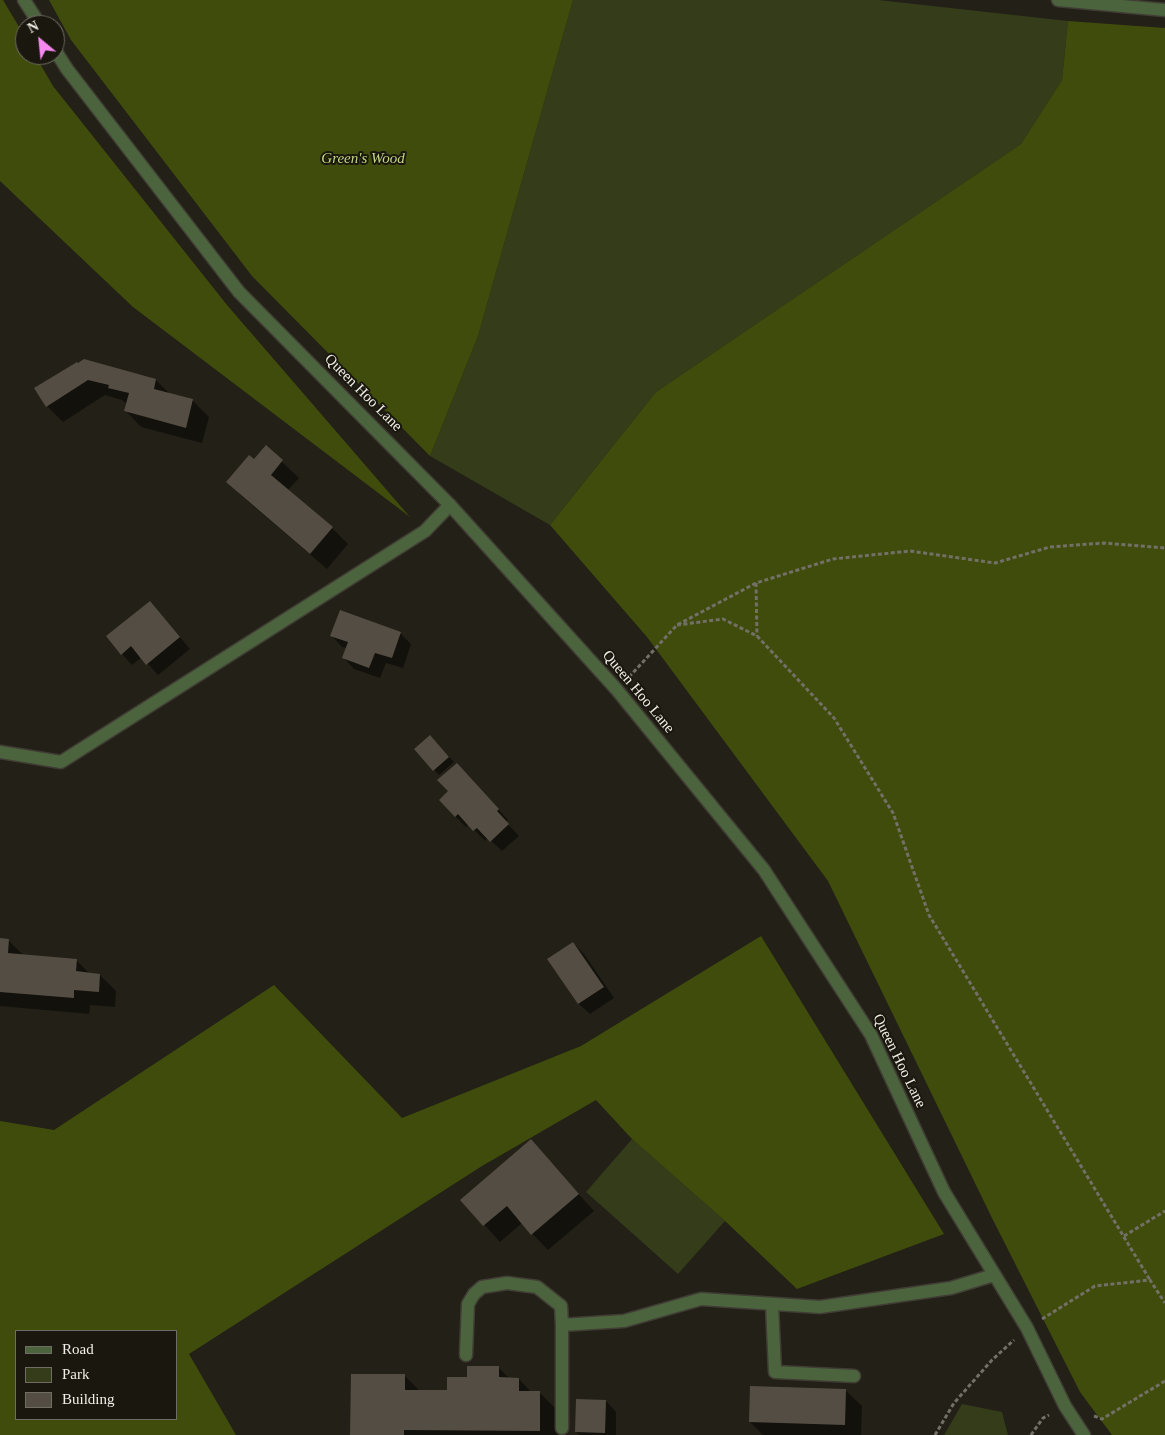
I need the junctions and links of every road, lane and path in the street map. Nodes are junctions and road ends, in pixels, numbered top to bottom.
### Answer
1 (24, 0) edge
2 (1058, 0) edge
3 (1165, 10) edge
4 (34, 15) edge
5 (64, 65) edge
6 (450, 505) junction
7 (1165, 548) edge
8 (756, 583) junction
9 (677, 625) junction
10 (757, 636) junction
11 (617, 690) junction
12 (0, 752) edge
13 (1165, 1211) edge
14 (1124, 1236) junction
15 (994, 1275) junction
16 (1150, 1280) junction
17 (1165, 1303) edge
18 (772, 1305) junction
19 (562, 1325) junction
20 (1027, 1328) junction
21 (466, 1355) dead end
22 (854, 1376) dead end
23 (1165, 1381) edge
24 (1065, 1406) junction
25 (562, 1428) dead end
26 (935, 1435) edge
27 (1031, 1435) edge
28 (1084, 1435) edge

1 - 4 street
2 - 3 street
5 - 6 street, Queen Hoo Lane
6 - 11 street, Queen Hoo Lane
6 - 12 street
7 - 8 path
8 - 9 path
8 - 10 path
9 - 10 path
9 - 11 path
10 - 14 path
11 - 15 street, Queen Hoo Lane
13 - 14 path
14 - 16 path
15 - 18 street
15 - 20 street, Queen Hoo Lane
16 - 17 path
16 - 20 path
18 - 19 street
18 - 22 street
19 - 21 street
19 - 25 street
20 - 24 street, Queen Hoo Lane
20 - 26 path
23 - 24 path
24 - 27 path
24 - 28 street, Queen Hoo Lane

